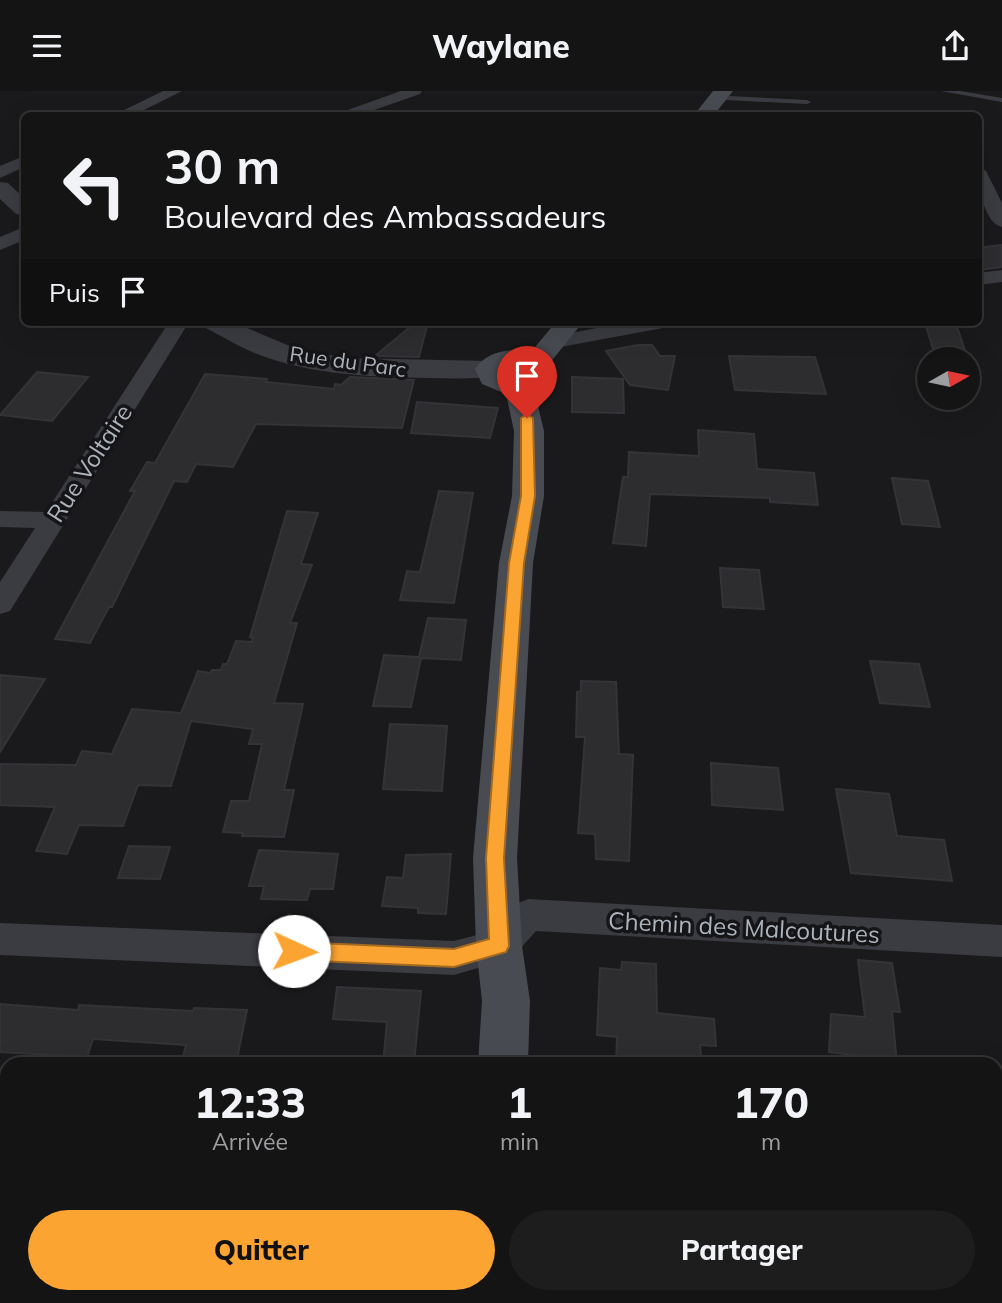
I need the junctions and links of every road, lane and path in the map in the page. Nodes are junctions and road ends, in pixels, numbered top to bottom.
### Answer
1 (175, 91) edge
2 (415, 91) edge
3 (945, 91) edge
4 (729, 93) edge
5 (1002, 100) edge
6 (807, 102) dead end
7 (129, 112) edge
8 (356, 112) edge
9 (707, 112) edge
10 (718, 112) edge
11 (21, 162) edge
12 (0, 173) edge
13 (982, 180) edge
14 (0, 188) edge
15 (21, 206) edge
16 (1002, 222) edge
17 (21, 234) edge
18 (0, 244) edge
19 (1002, 275) edge
20 (982, 278) edge
21 (177, 326) edge
22 (221, 326) edge
23 (600, 326) edge
24 (568, 328) edge
25 (514, 369) junction
26 (0, 519) edge
27 (52, 520) junction
28 (0, 604) edge
29 (0, 939) edge
30 (1002, 941) edge
31 (499, 946) junction
32 (503, 1057) edge

1 - 7 street
2 - 8 street
3 - 5 lane
4 - 6 lane
4 - 9 main road
4 - 10 main road
11 - 12 street
13 - 16 street
14 - 15 street
17 - 18 street
19 - 20 street
21 - 27 street, Rue Voltaire
22 - 25 street, Rue du Parc
23 - 24 street
24 - 25 main road
25 - 31 main road
26 - 27 street
27 - 28 street, Rue Voltaire
29 - 31 street
30 - 31 street, Chemin des Malcoutures
31 - 32 main road

